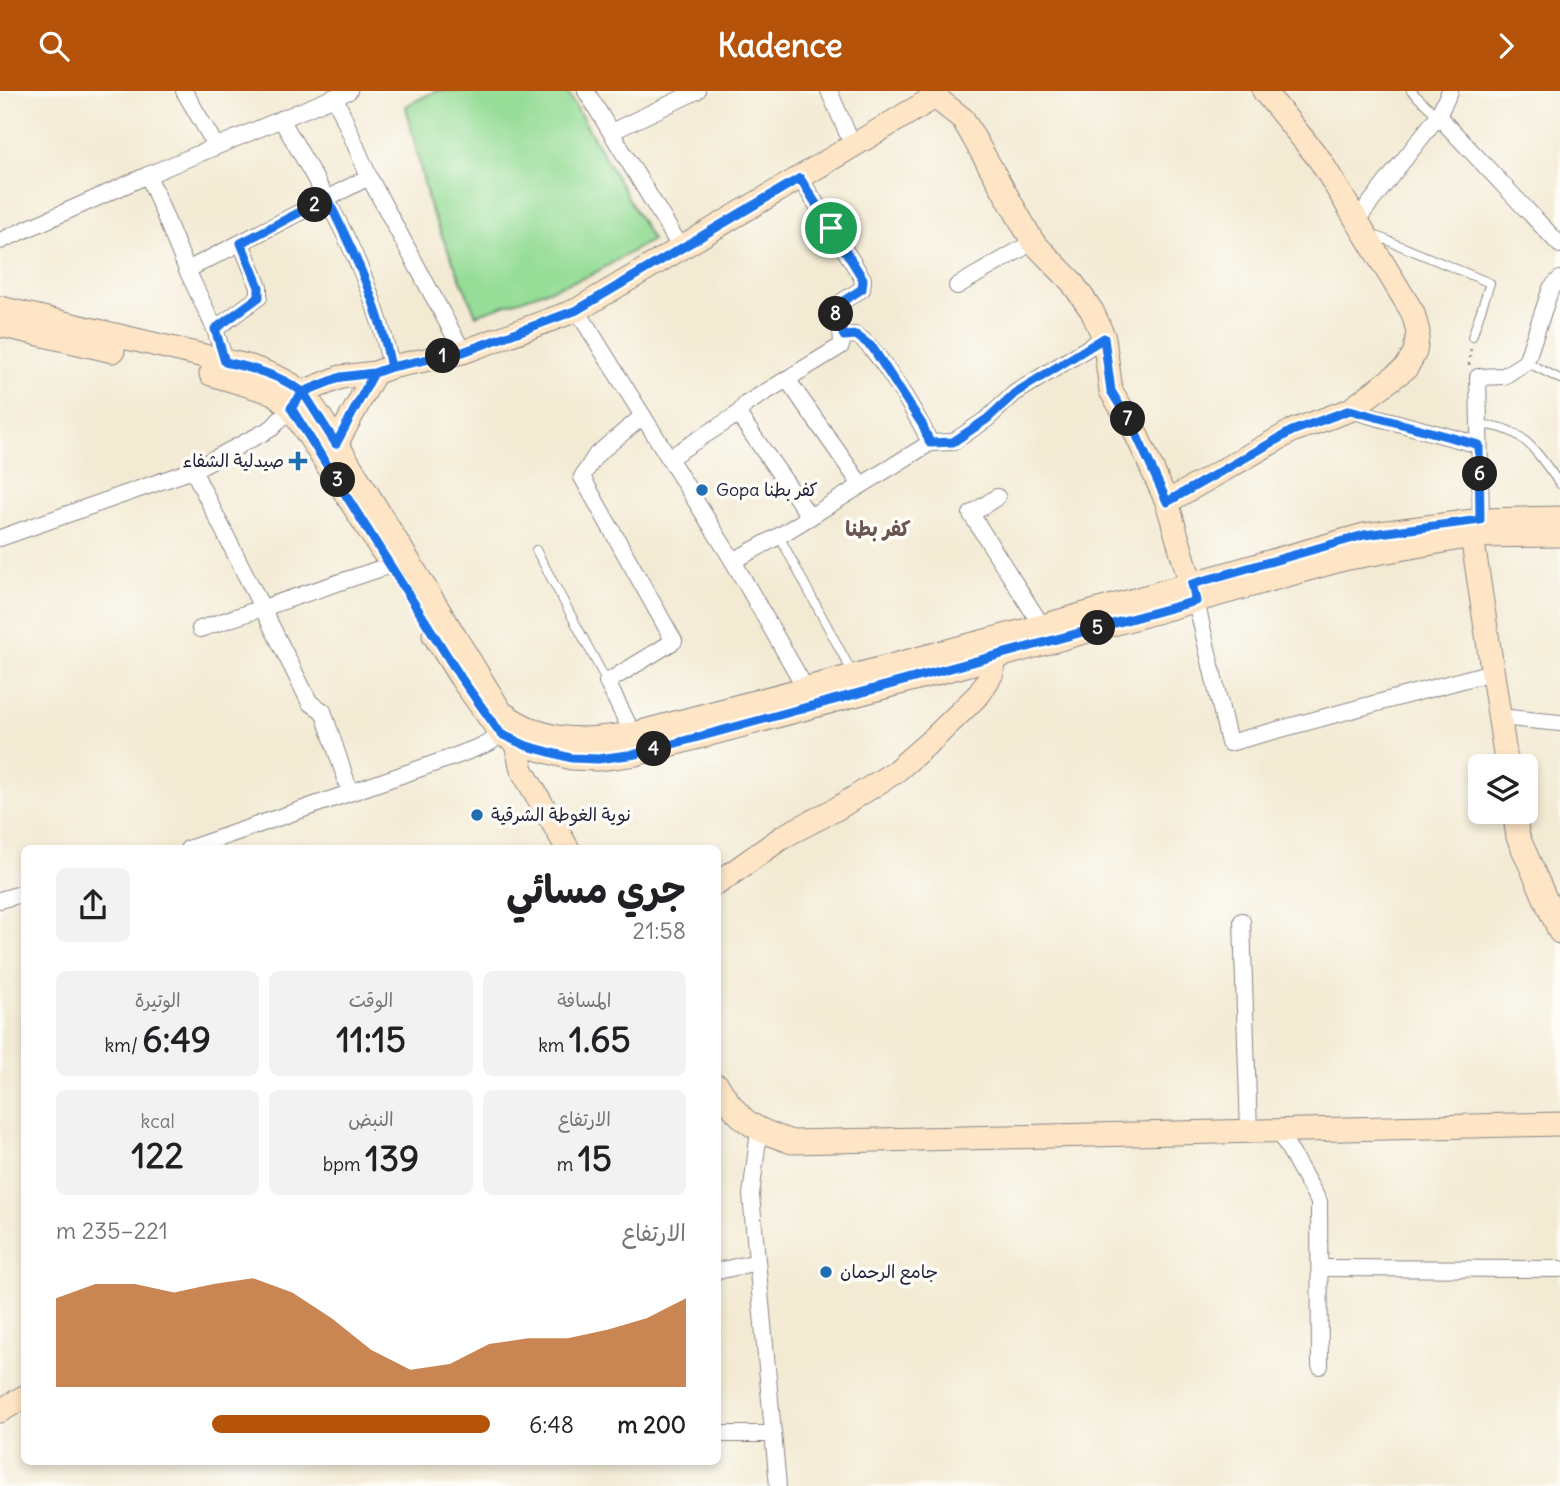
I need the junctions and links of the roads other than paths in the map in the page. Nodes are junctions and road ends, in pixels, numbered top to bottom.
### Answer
1 (184, 91) edge
2 (586, 91) edge
3 (697, 91) edge
4 (829, 91) edge
5 (1264, 91) edge
6 (1411, 91) edge
7 (1450, 91) edge
8 (342, 94) edge
9 (936, 94) edge
10 (1438, 116) junction
11 (281, 119) junction
12 (611, 132) junction
13 (216, 146) junction
14 (853, 146) junction
15 (148, 175) junction
16 (369, 177) junction
17 (800, 178) junction
18 (327, 198) junction
19 (1360, 225) junction
20 (0, 241) edge
21 (1033, 242) junction
22 (241, 243) junction
23 (1560, 245) edge
24 (681, 248) junction
25 (187, 270) junction
26 (1560, 279) edge
27 (957, 286) dead end
28 (0, 308) edge
29 (577, 310) junction
30 (0, 325) edge
31 (215, 329) junction
32 (844, 336) junction
33 (1472, 337) road end
34 (1104, 338) junction
35 (463, 352) junction
36 (225, 362) junction
37 (1526, 362) junction
38 (383, 370) junction
39 (787, 379) junction
40 (1560, 379) edge
41 (297, 400) junction
42 (1350, 410) junction
43 (738, 414) junction
44 (643, 416) junction
45 (1479, 425) junction
46 (930, 443) junction
47 (336, 444) junction
48 (1479, 445) junction
49 (668, 458) junction
50 (193, 470) junction
51 (1560, 484) edge
52 (861, 485) junction
53 (997, 497) dead end
54 (1167, 502) junction
55 (810, 516) junction
56 (1560, 518) edge
57 (1476, 528) junction
58 (1560, 535) edge
59 (779, 536) junction
60 (0, 538) edge
61 (536, 551) dead end
62 (733, 561) junction
63 (391, 565) junction
64 (1194, 592) junction
65 (261, 609) junction
66 (1042, 626) junction
67 (200, 629) dead end
68 (996, 657) junction
69 (1492, 671) junction
70 (855, 676) junction
71 (607, 681) junction
72 (806, 689) junction
73 (1499, 717) junction
74 (1560, 723) edge
75 (633, 734) junction
76 (508, 738) junction
77 (1505, 754) edge
78 (350, 792) junction
79 (1516, 824) edge
80 (202, 845) edge
81 (566, 845) edge
82 (721, 881) edge
83 (21, 894) edge
84 (0, 900) edge
85 (1242, 921) dead end
86 (1560, 932) edge
87 (721, 1091) edge
88 (1560, 1124) edge
89 (759, 1131) junction
90 (1249, 1131) junction
91 (1279, 1131) junction
92 (757, 1262) junction
93 (1320, 1268) junction
94 (1560, 1269) edge
95 (721, 1270) edge
96 (1321, 1366) dead end
97 (21, 1399) edge
98 (0, 1411) edge
99 (721, 1434) edge
100 (773, 1434) junction
101 (778, 1486) edge

1 - 13 street
2 - 12 street
3 - 12 street
4 - 14 street
5 - 19 street
6 - 10 lane
7 - 10 street
8 - 11 street
8 - 16 street
9 - 14 street
9 - 21 street
10 - 19 street
10 - 23 street
11 - 13 street
11 - 18 street
12 - 24 street
13 - 15 street
14 - 17 street
15 - 20 street
15 - 25 street
16 - 18 street
16 - 35 street
17 - 24 street
17 - 32 street
18 - 22 street
18 - 38 street
19 - 33 lane
19 - 42 street
21 - 27 street
21 - 34 street
22 - 25 street
22 - 31 street
24 - 29 street
25 - 31 street
26 - 37 street
28 - 36 street
29 - 35 street
29 - 44 street
30 - 41 street
31 - 36 street
32 - 39 street
32 - 46 street
34 - 46 street
34 - 54 street
35 - 38 street
36 - 41 street
37 - 40 lane
37 - 45 street
38 - 41 street
38 - 47 street
39 - 43 street
39 - 52 street
41 - 47 street
41 - 50 street
41 - 63 street
42 - 48 street
42 - 54 street
43 - 49 street
43 - 55 street
44 - 49 street
44 - 71 street
45 - 48 street
45 - 51 lane
46 - 52 street
47 - 75 street
48 - 57 street
49 - 62 street
50 - 60 street
50 - 65 street
52 - 55 street
53 - 66 street
54 - 64 street
55 - 59 street
56 - 57 street
57 - 58 street
57 - 64 street
57 - 69 street
59 - 62 street
59 - 70 lane
61 - 71 lane
62 - 72 street
63 - 65 street
63 - 76 street
64 - 66 street
64 - 68 street
64 - 69 street
65 - 67 street
65 - 78 street
66 - 70 street
68 - 76 street
68 - 82 street
69 - 73 street
70 - 72 street
71 - 75 street
72 - 75 street
73 - 74 street
73 - 77 street
76 - 78 street
76 - 81 street
78 - 80 street
79 - 86 street
83 - 84 street
85 - 90 street
87 - 89 street
88 - 91 street
89 - 90 street
89 - 92 street
90 - 91 street
91 - 93 street
92 - 95 street
92 - 100 street
93 - 94 street
93 - 96 street
97 - 98 street
99 - 100 street
100 - 101 street

